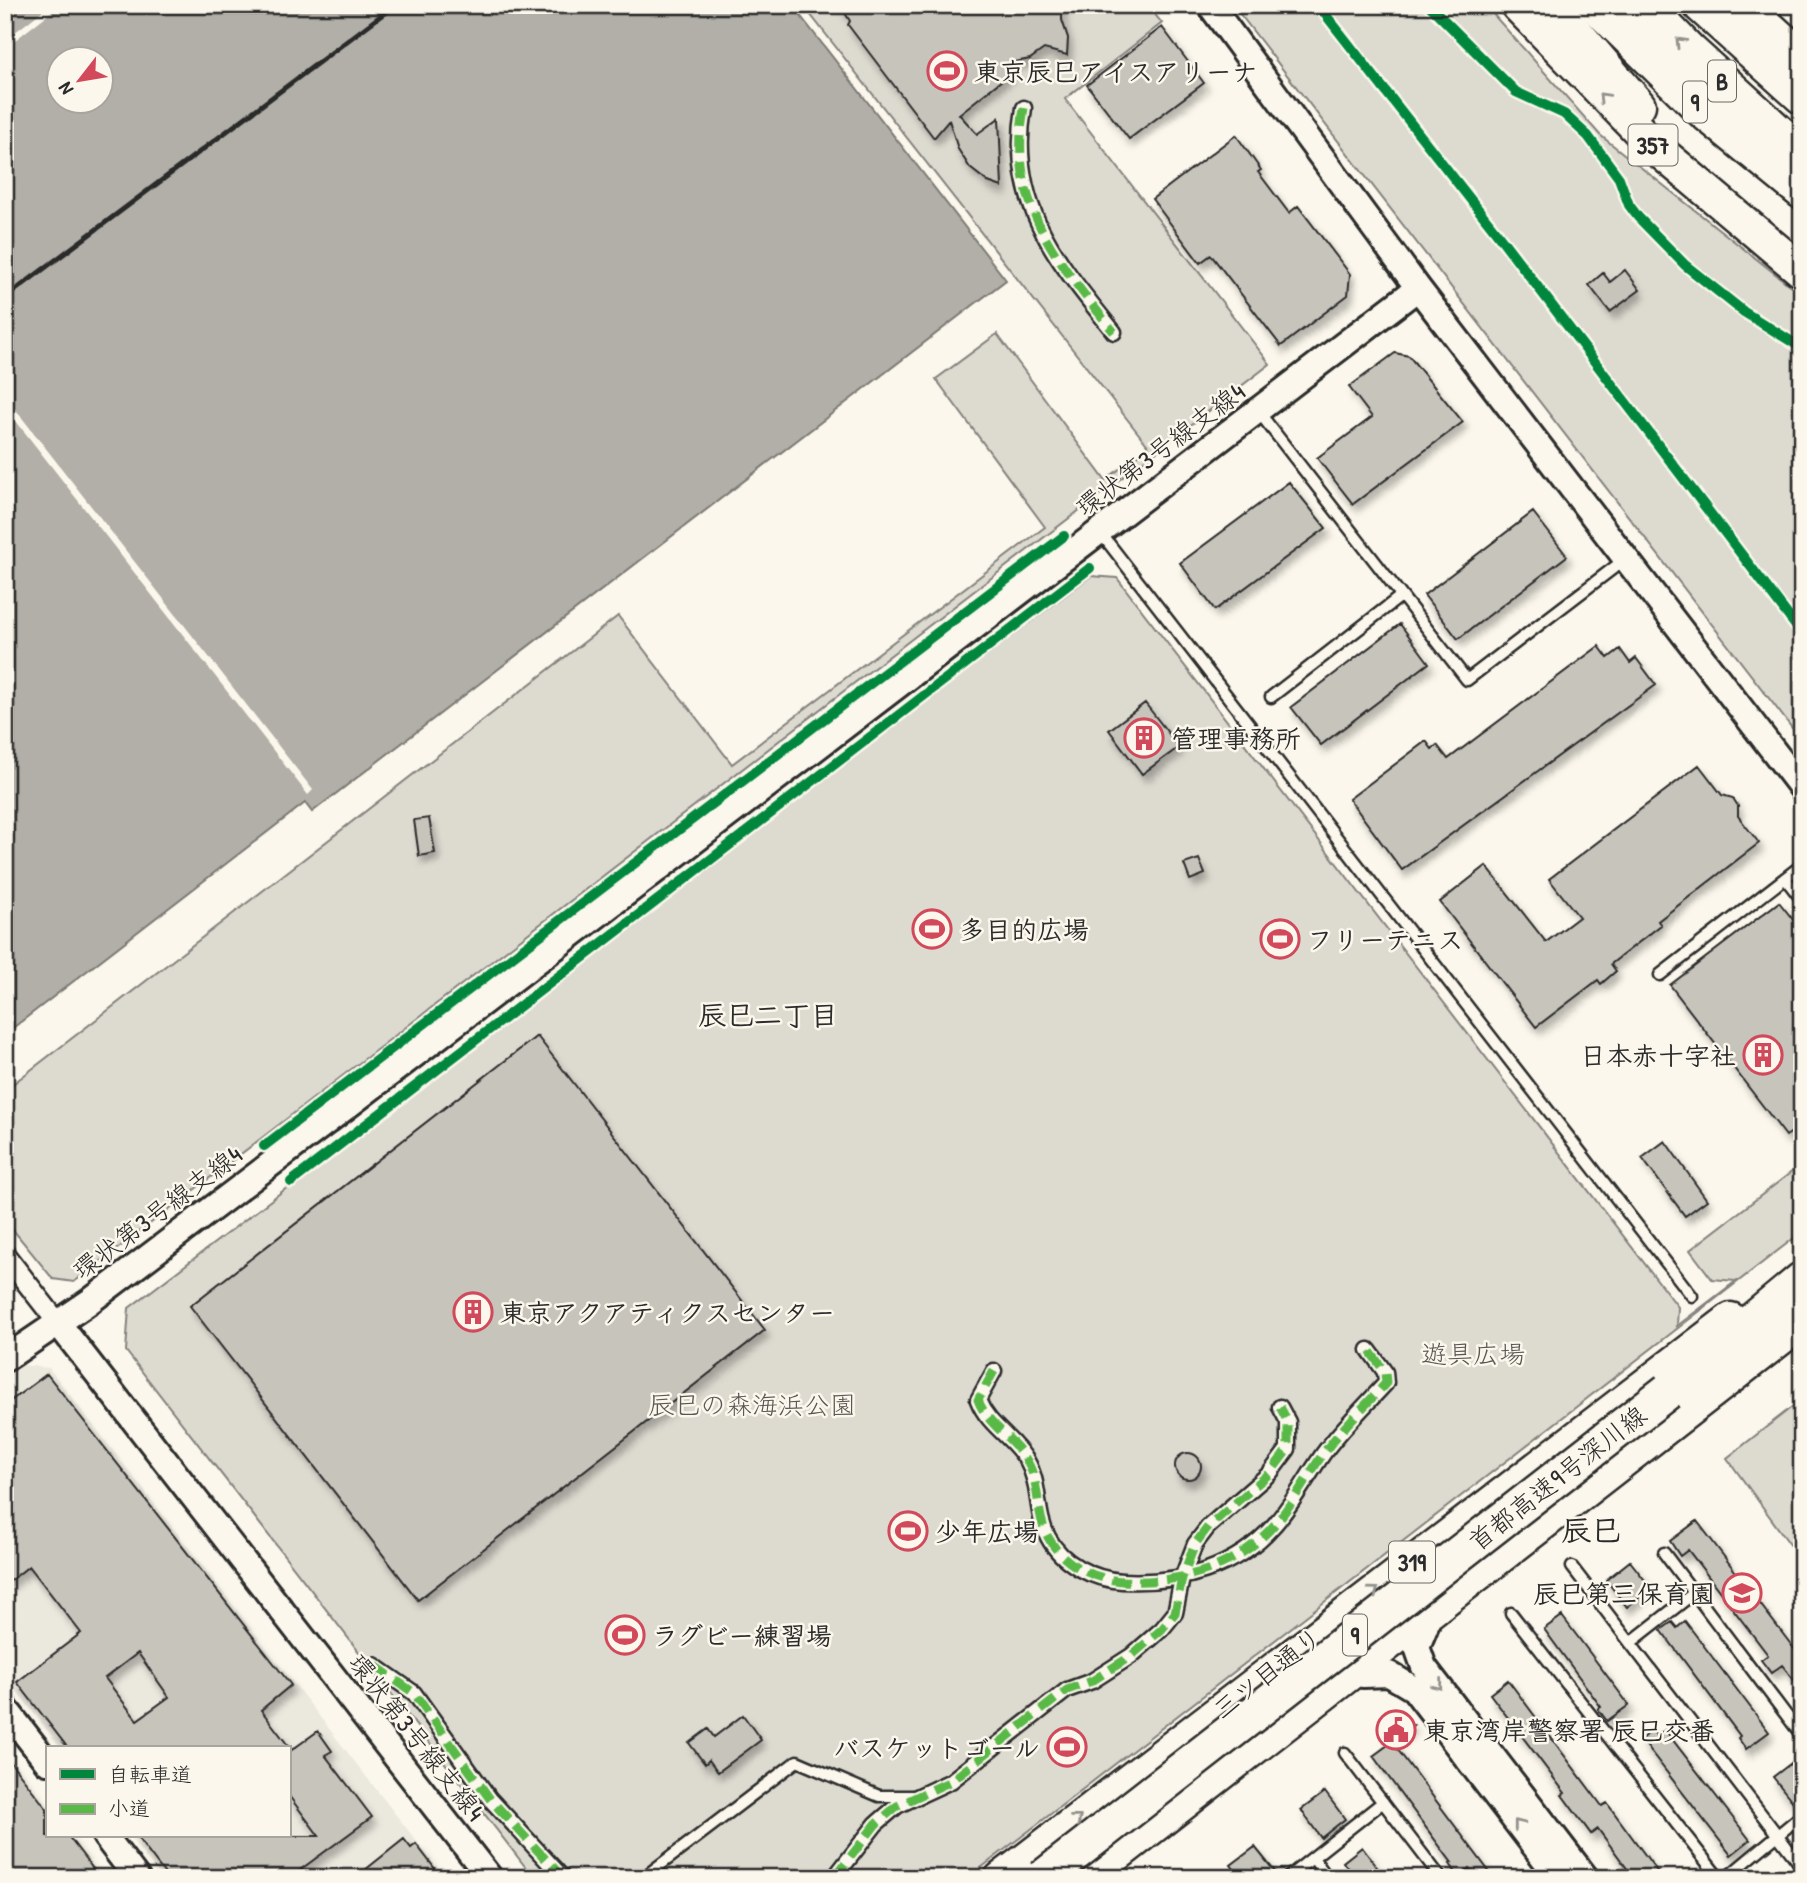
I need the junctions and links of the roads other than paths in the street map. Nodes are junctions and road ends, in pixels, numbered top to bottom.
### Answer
1 (1210, 5) edge
2 (1517, 5) edge
3 (1553, 5) edge
4 (1596, 5) edge
5 (1644, 5) edge
6 (1701, 5) edge
7 (1731, 5) edge
8 (1743, 5) edge
9 (1802, 60) edge
10 (1663, 72) junction
11 (1802, 86) edge
12 (1699, 89) dead end
13 (1802, 96) edge
14 (1024, 108) dead end
15 (1789, 150) edge
16 (1802, 167) edge
17 (1802, 191) edge
18 (1802, 257) edge
19 (1802, 271) edge
20 (1418, 288) junction
21 (1114, 332) dead end
22 (1258, 411) junction
23 (1100, 532) junction
24 (1625, 560) junction
25 (1401, 596) junction
26 (1271, 697) dead end
27 (1802, 788) edge
28 (1802, 865) edge
29 (1785, 878) junction
30 (1802, 900) edge
31 (1660, 975) dead end
32 (5, 1255) edge
33 (1802, 1264) edge
34 (1802, 1280) edge
35 (1802, 1293) edge
36 (1692, 1296) dead end
37 (1802, 1313) edge
38 (1802, 1320) edge
39 (58, 1323) junction
40 (1802, 1335) edge
41 (1369, 1350) dead end
42 (5, 1359) edge
43 (994, 1371) dead end
44 (1280, 1407) dead end
45 (1685, 1410) junction
46 (1664, 1553) dead end
47 (1572, 1567) dead end
48 (1181, 1578) junction
49 (1694, 1593) junction
50 (1511, 1613) dead end
51 (1426, 1625) junction
52 (1630, 1643) junction
53 (374, 1664) dead end
54 (1363, 1675) junction
55 (5, 1708) edge
56 (1802, 1736) edge
57 (1345, 1753) dead end
58 (46, 1761) edge
59 (913, 1796) junction
60 (1383, 1802) junction
61 (1802, 1815) edge
62 (1778, 1835) junction
63 (107, 1838) edge
64 (1313, 1858) junction
65 (1802, 1867) edge
66 (1046, 1872) edge
67 (137, 1878) edge
68 (490, 1878) edge
69 (563, 1878) edge
70 (643, 1878) edge
71 (834, 1878) edge
72 (1101, 1878) edge
73 (1287, 1878) edge
74 (1328, 1878) edge
75 (1441, 1878) edge
76 (1559, 1878) edge
77 (1586, 1878) edge
78 (1719, 1878) edge
79 (1726, 1878) edge

1 - 20 street
19 -> 2 highway, 357
3 - 18 highway, 357
4 - 10 highway, 9
15 -> 5 highway, B
6 - 13 highway, B
7 - 11 highway
8 - 9 highway
10 - 12 lane
10 - 17 highway, 9
14 - 21 street
15 - 16 lane
20 - 22 street, 環状第3号線支線4
20 - 24 street
22 - 23 street, 環状第3号線支線4
22 - 25 lane
23 - 36 lane
23 - 39 street, 環状第3号線支線4
24 - 25 lane
24 - 27 street
25 - 26 lane
28 - 29 lane
29 - 30 lane
29 - 31 lane
32 - 39 street
66 -> 33 main road, 三ツ目通り / 319
34 - 66 highway, 首都高速9号深川線 / 9, bridge
35 - 66 main road, 三ツ目通り / 319
37 - 45 highway
38 - 45 highway, 9
39 - 42 street
39 - 68 street, 環状第3号線支線4
40 - 51 main road
41 - 48 street
43 - 48 street
44 - 48 street
45 - 66 highway, 首都高速9号深川線 / 9
46 - 49 lane
47 - 52 lane
48 - 59 street
49 - 52 lane
49 - 56 lane
50 - 78 lane
51 - 54 main road
51 -> 77 street
52 - 62 lane
53 - 69 street
54 - 72 main road
76 -> 54 street
55 - 58 street
57 - 60 lane
59 - 70 lane
59 - 71 street
60 - 64 lane
60 - 75 lane
61 - 62 lane
62 - 65 lane
62 - 79 lane
63 - 67 street
64 - 73 lane
64 - 74 lane

